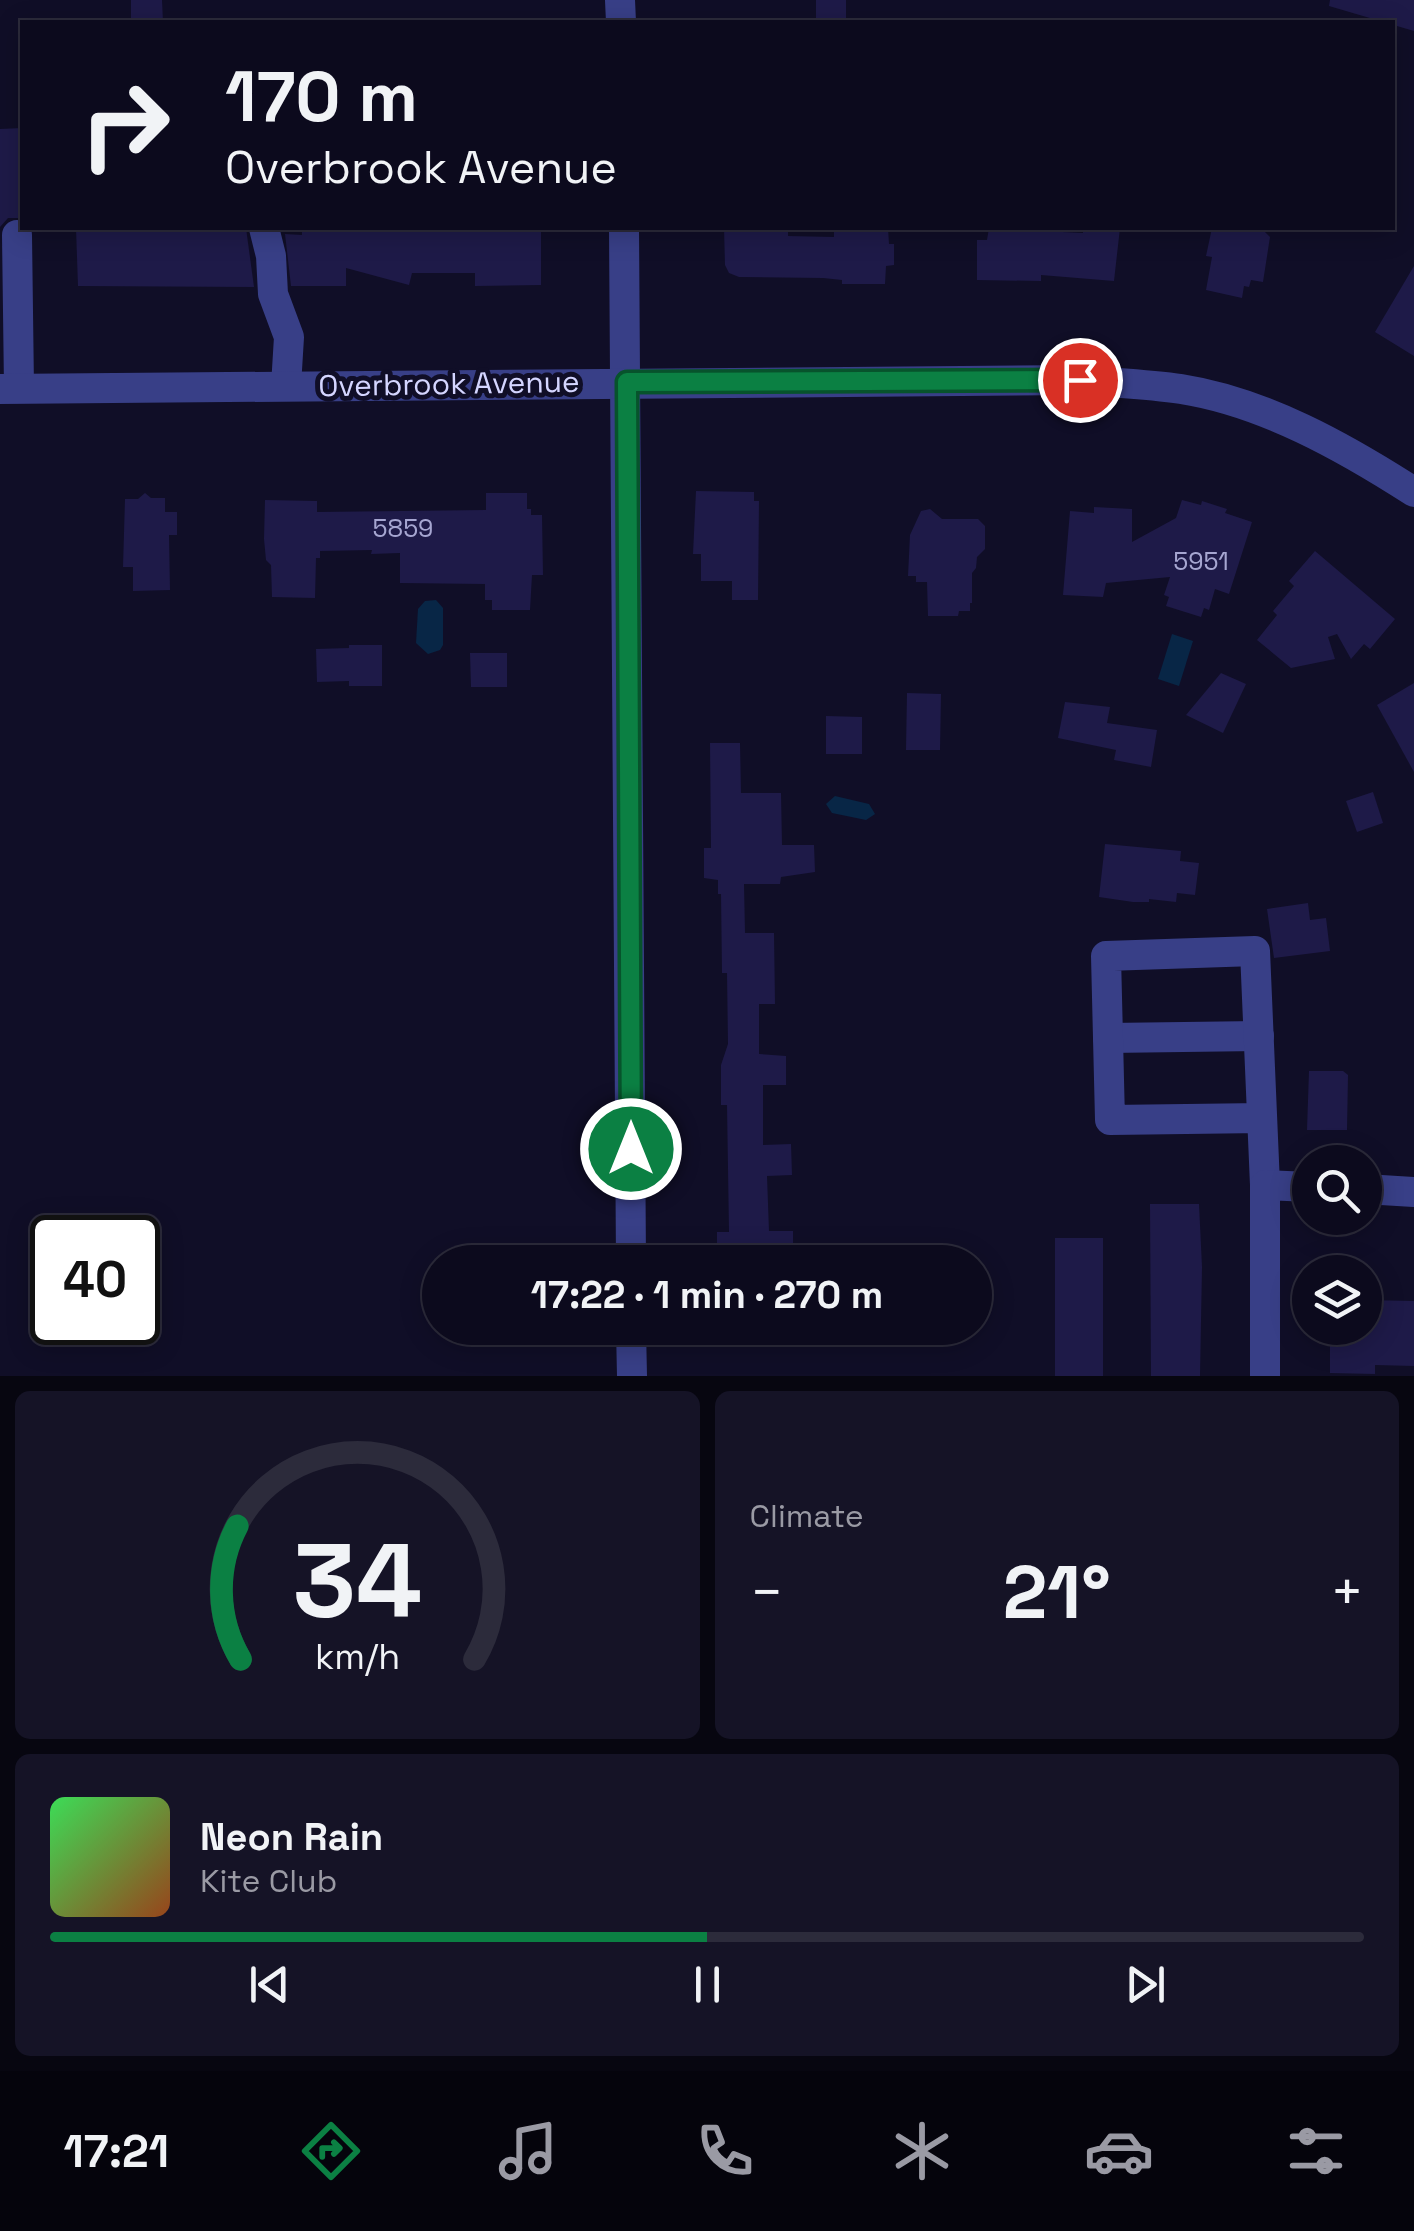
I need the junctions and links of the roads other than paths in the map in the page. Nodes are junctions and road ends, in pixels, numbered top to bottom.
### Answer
1 (264, 230) edge
2 (624, 230) edge
3 (16, 236) dead end
4 (627, 382) junction
5 (286, 386) junction
6 (10, 388) edge
7 (1414, 492) edge
8 (1258, 1036) junction
9 (1108, 1038) junction
10 (1262, 1118) junction
11 (1265, 1185) junction
12 (1292, 1186) edge
13 (1382, 1191) edge
14 (1414, 1192) edge
15 (631, 1245) edge
16 (632, 1345) edge
17 (632, 1376) edge
18 (1265, 1376) edge

1 - 5 street
2 - 4 street
3 - 6 street
4 - 5 street, Overbrook Avenue
4 - 7 street, Overbrook Avenue
4 - 15 street
5 - 6 street, Overbrook Avenue
8 - 9 street
8 - 9 street
8 - 10 street
9 - 10 street
10 - 11 street
11 - 12 street
11 - 18 street
13 - 14 street
16 - 17 street

